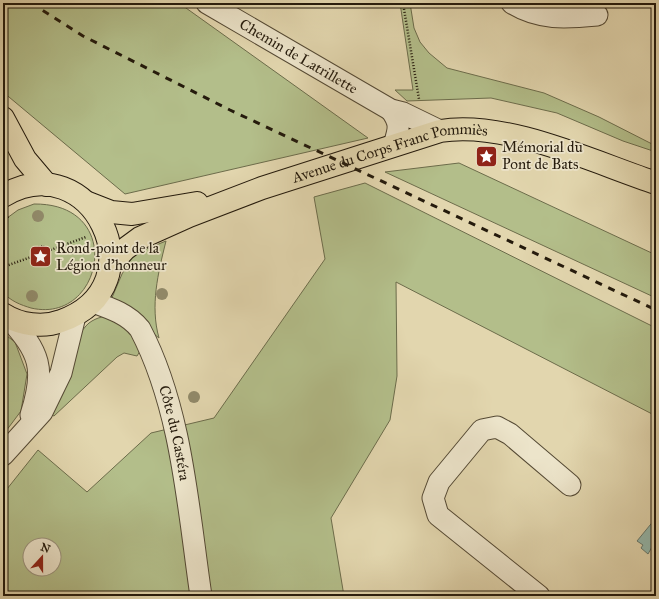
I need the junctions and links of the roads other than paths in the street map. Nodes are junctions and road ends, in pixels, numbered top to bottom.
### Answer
1 (207, 3) edge
2 (512, 3) edge
3 (596, 15) dead end
4 (391, 110) junction
5 (3, 118) edge
6 (440, 130) junction
7 (394, 146) junction
8 (656, 183) edge
9 (47, 185) junction
10 (262, 188) junction
11 (88, 203) junction
12 (8, 204) edge
13 (110, 265) junction
14 (93, 302) junction
15 (6, 316) edge
16 (75, 316) junction
17 (26, 431) junction
18 (3, 455) edge
19 (570, 485) dead end
20 (201, 596) edge
21 (538, 596) edge

1 - 4 street, Chemin de Latrillette
2 - 3 street
4 - 6 street, Chemin de Latrillette
4 - 7 street
5 - 9 main road
6 - 7 main road, Avenue du Corps Franc Pommiès
6 - 8 main road, Avenue du Corps Franc Pommiès
7 - 10 main road, Avenue du Corps Franc Pommiès
9 - 11 main road
9 - 12 main road
10 - 11 main road, Avenue du Corps Franc Pommiès
10 - 13 main road, Avenue du Corps Franc Pommiès
11 - 13 main road
13 - 14 main road
14 - 16 main road
14 - 20 street, Côte du Castéra
15 - 16 main road
15 - 17 street
16 - 17 street
17 - 18 street
19 - 21 street

